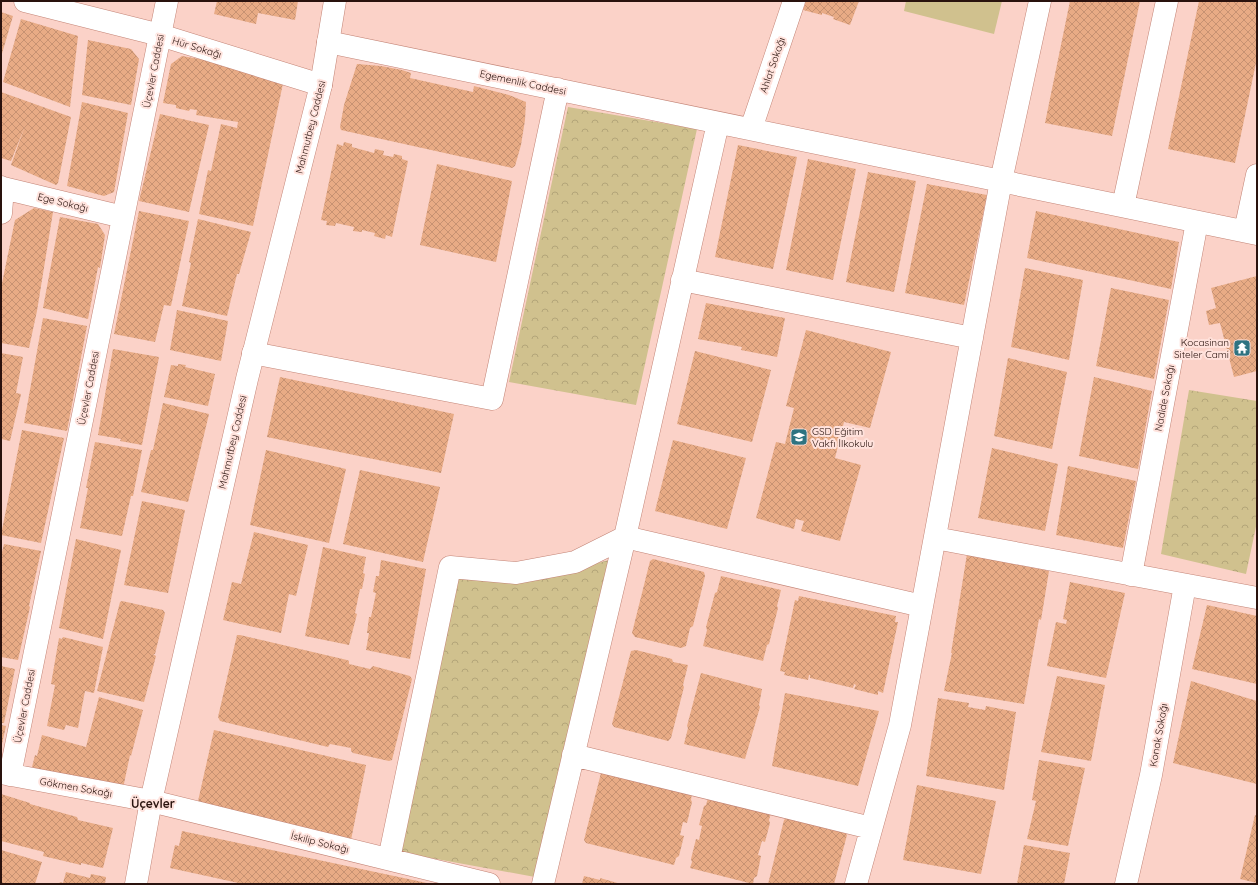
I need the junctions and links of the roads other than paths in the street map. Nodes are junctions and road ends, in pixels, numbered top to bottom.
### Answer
1 (25, 1) edge
2 (167, 1) edge
3 (335, 1) edge
4 (794, 1) edge
5 (1040, 1) edge
6 (1167, 1) edge
7 (160, 36) junction
8 (328, 42) junction
9 (321, 85) junction
10 (558, 89) junction
11 (718, 123) junction
12 (750, 129) junction
13 (1257, 175) edge
14 (1001, 181) junction
15 (2, 188) edge
16 (1123, 206) junction
17 (1, 213) edge
18 (123, 217) junction
19 (1197, 222) junction
20 (1251, 232) edge
21 (682, 280) junction
22 (972, 338) junction
23 (253, 353) junction
24 (624, 536) junction
25 (935, 538) junction
26 (1131, 575) junction
27 (1185, 585) junction
28 (1257, 598) edge
29 (922, 606) junction
30 (573, 755) junction
31 (6, 774) edge
32 (151, 801) junction
33 (872, 828) junction
34 (389, 859) junction
35 (136, 884) edge
36 (489, 884) edge
37 (543, 884) edge
38 (856, 884) edge
39 (1126, 884) edge

1 - 7 street, Hür Sokağı
2 - 7 street, Üçevler Caddesi
3 - 8 street, Mahmutbey Caddesi
4 - 12 street, Ahlat Sokağı
5 - 14 street
6 - 16 street
7 - 9 street, Hür Sokağı
7 - 18 street, Üçevler Caddesi
8 - 9 street, Mahmutbey Caddesi
8 - 10 street, Egemenlik Caddesi
9 - 23 street, Mahmutbey Caddesi
10 - 11 street, Egemenlik Caddesi
10 - 23 street
11 - 12 street, Egemenlik Caddesi
11 - 21 street
12 - 14 street, Egemenlik Caddesi
13 - 20 street
14 - 16 street, Egemenlik Caddesi
14 - 22 street
15 - 17 street
15 - 18 street, Ege Sokağı
16 - 19 street, Egemenlik Caddesi
18 - 31 street, Üçevler Caddesi
19 - 20 street, Egemenlik Caddesi
19 - 26 street, Nadide Sokağı
21 - 22 street
21 - 24 street
22 - 25 street
23 - 32 street, Mahmutbey Caddesi
24 - 29 street
24 - 30 street
24 - 34 street
25 - 26 street
25 - 29 street
26 - 27 street
27 - 28 street
27 - 39 street, Konak Sokağı
29 - 33 street
30 - 33 street
30 - 37 street
31 - 32 street, Gökmen Sokağı
32 - 34 street, İskilip Sokağı
32 - 35 street, Mahmutbey Caddesi
33 - 38 street
34 - 36 street, İskilip Sokağı

